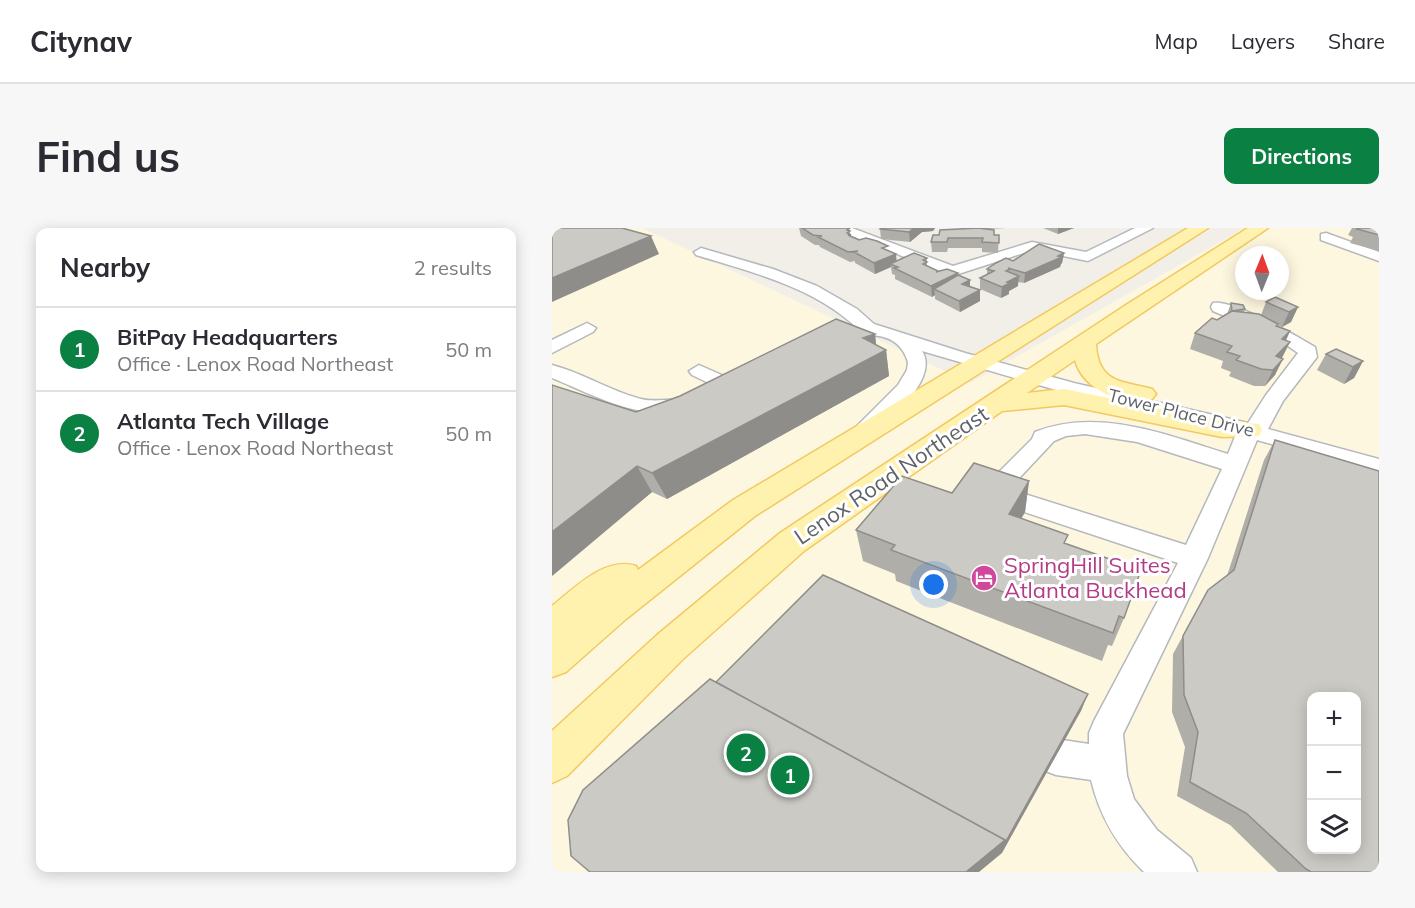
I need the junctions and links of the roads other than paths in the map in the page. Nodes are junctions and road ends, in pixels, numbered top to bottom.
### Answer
1 (839, 228) edge
2 (1146, 228) edge
3 (1200, 228) edge
4 (1260, 228) edge
5 (870, 234) edge
6 (1326, 237) dead end
7 (1379, 257) edge
8 (704, 260) dead end
9 (1220, 307) dead end
10 (587, 328) dead end
11 (867, 328) junction
12 (1107, 329) junction
13 (902, 338) junction
14 (557, 340) edge
15 (1085, 344) junction
16 (811, 345) edge
17 (981, 363) junction
18 (552, 371) edge
19 (699, 371) dead end
20 (747, 374) edge
21 (1035, 378) junction
22 (726, 384) junction
23 (1146, 395) junction
24 (996, 404) junction
25 (1252, 431) junction
26 (857, 439) junction
27 (1236, 465) junction
28 (1379, 466) edge
29 (682, 554) junction
30 (1194, 558) junction
31 (552, 627) edge
32 (552, 660) edge
33 (1056, 757) edge
34 (552, 761) edge
35 (1105, 764) junction
36 (1177, 872) edge

1 - 5 street
2 - 5 street
3 - 17 main road, Lenox Road Northeast
4 - 12 main road, Lenox Road Northeast
6 - 7 street
8 - 11 street
9 - 25 street
10 - 14 street
11 - 13 street, Tower Place Drive
11 - 16 street
12 - 15 main road, Lenox Road Northeast
12 - 23 main road
13 - 17 street, Tower Place Drive
13 - 26 street
15 - 21 main road, Lenox Road Northeast
15 - 23 main road
17 - 21 street, Tower Place Drive
17 - 26 main road, Lenox Road Northeast
18 - 22 street
19 - 22 street
20 - 22 street
21 - 24 main road, Lenox Road Northeast
21 - 25 street, Tower Place Drive
23 - 25 main road
24 - 25 main road
24 - 34 main road, Lenox Road Northeast
25 - 27 street
25 - 28 street, Tower Place Drive
26 - 29 main road, Lenox Road Northeast
27 - 30 street
27 - 30 street
29 - 31 main road
29 - 32 main road, Lenox Road Northeast
30 - 35 street
33 - 35 street
35 - 36 street

